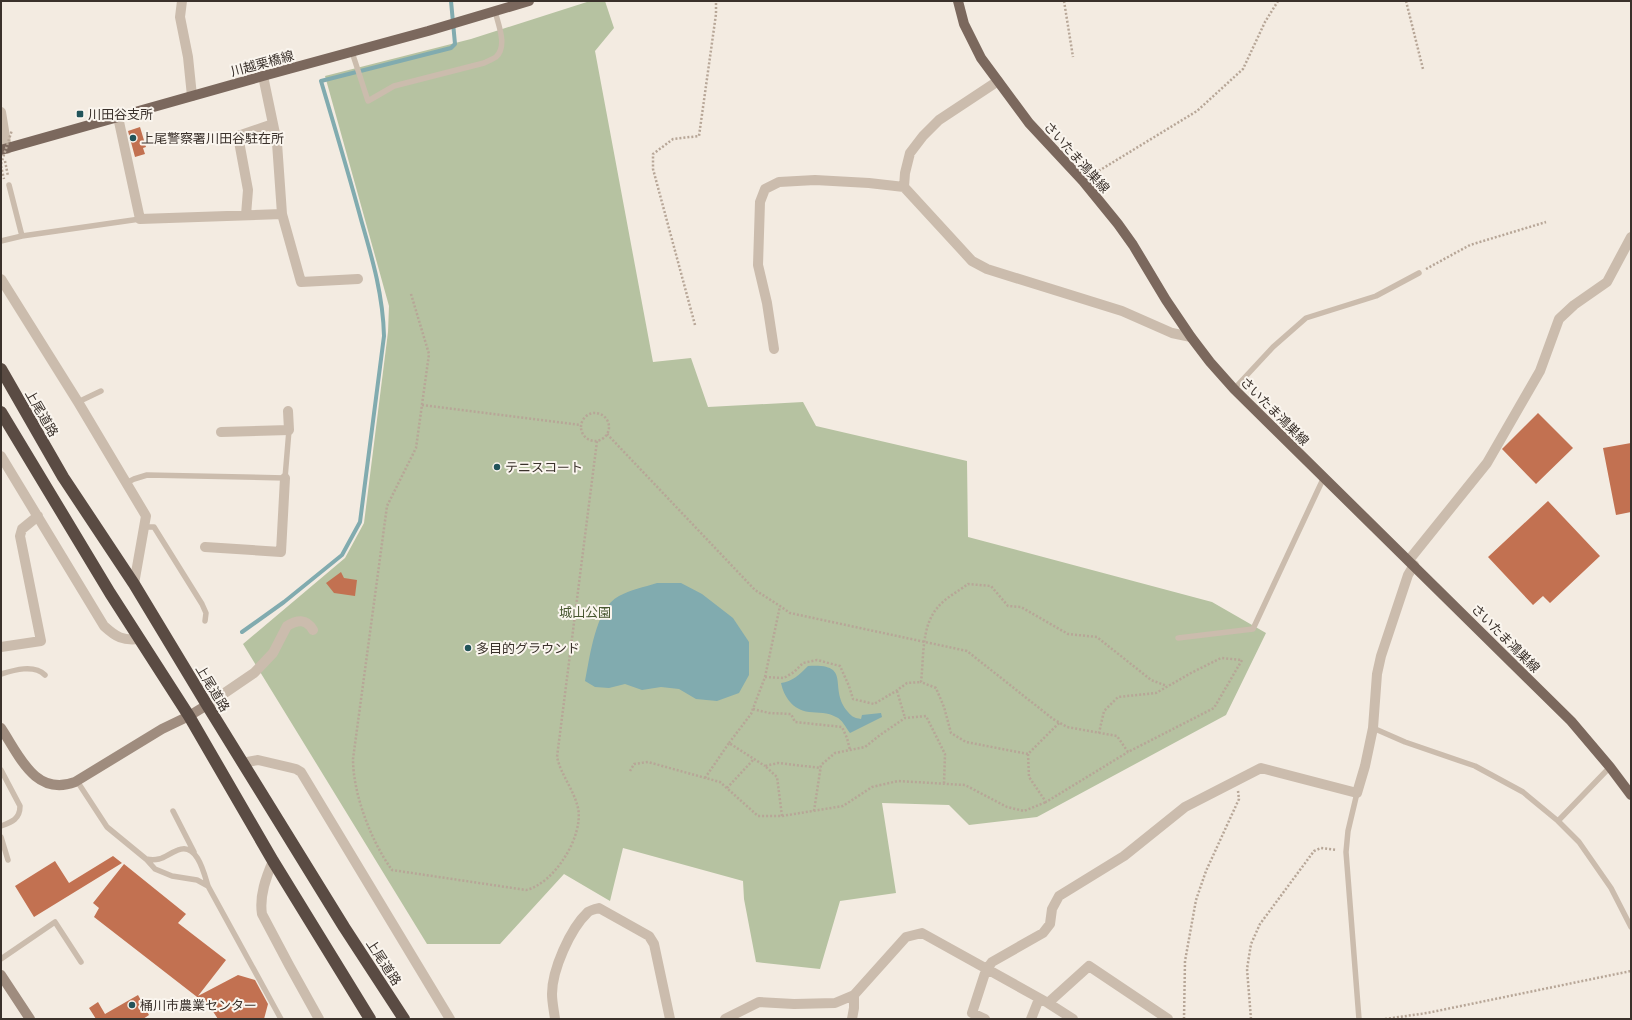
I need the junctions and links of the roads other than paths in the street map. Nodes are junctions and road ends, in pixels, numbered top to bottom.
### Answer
1 (182, 1) edge
2 (529, 1) edge
3 (958, 1) edge
4 (495, 11) junction
5 (352, 52) junction
6 (263, 76) junction
7 (998, 82) junction
8 (192, 96) junction
9 (1, 112) edge
10 (118, 117) junction
11 (273, 124) junction
12 (4, 150) edge
13 (7, 185) road end
14 (904, 187) junction
15 (282, 214) junction
16 (246, 215) junction
17 (140, 219) junction
18 (22, 236) junction
19 (1631, 237) edge
20 (1, 241) edge
21 (1419, 273) road end
22 (1, 279) edge
23 (358, 279) dead end
24 (1191, 337) junction
25 (774, 349) dead end
26 (1, 369) edge
27 (1234, 389) junction
28 (101, 391) dead end
29 (78, 402) junction
30 (288, 411) dead end
31 (1, 412) edge
32 (289, 430) junction
33 (221, 432) dead end
34 (1, 456) edge
35 (1324, 477) junction
36 (286, 478) junction
37 (126, 483) junction
38 (38, 516) junction
39 (145, 527) junction
40 (205, 547) dead end
41 (1412, 563) junction
42 (134, 584) junction
43 (205, 621) dead end
44 (313, 630) dead end
45 (1178, 638) dead end
46 (139, 639) junction
47 (1, 647) edge
48 (1, 674) edge
49 (45, 675) dead end
50 (207, 705) junction
51 (189, 716) junction
52 (1, 728) edge
53 (1373, 728) junction
54 (242, 763) junction
55 (1610, 766) junction
56 (1, 770) edge
57 (77, 781) junction
58 (1357, 793) junction
59 (1631, 795) edge
60 (173, 811) dead end
61 (1558, 821) junction
62 (1, 826) edge
63 (1, 837) edge
64 (194, 854) junction
65 (146, 859) junction
66 (8, 860) dead end
67 (273, 862) junction
68 (208, 886) junction
69 (1631, 928) edge
70 (1, 959) edge
71 (81, 962) dead end
72 (986, 970) junction
73 (1, 975) edge
74 (854, 995) junction
75 (1044, 1001) junction
76 (28, 1017) edge
77 (280, 1019) edge
78 (319, 1019) edge
79 (370, 1019) edge
80 (404, 1019) edge
81 (450, 1019) edge
82 (555, 1019) edge
83 (670, 1019) edge
84 (725, 1019) edge
85 (852, 1019) edge
86 (985, 1019) edge
87 (1031, 1019) edge
88 (1071, 1019) edge
89 (1168, 1019) edge
90 (1360, 1019) edge

1 - 8 street
2 - 4 main road, 川越栗橋線
3 - 7 main road, さいたま鴻巣線
4 - 5 main road, 川越栗橋線
4 - 5 lane
5 - 6 main road, 川越栗橋線
6 - 8 main road, 川越栗橋線
6 - 11 street
7 - 14 street
7 - 24 main road, さいたま鴻巣線
8 - 10 main road, 川越栗橋線
9 - 12 street
10 - 12 main road, 川越栗橋線
10 - 17 street
11 - 15 street
11 - 16 street
13 - 18 lane
14 - 24 street
14 - 25 street
15 - 16 street
15 - 23 street
16 - 17 street
17 - 18 lane
18 - 20 lane
19 - 41 street
21 - 27 lane
22 - 29 street
24 - 27 main road, さいたま鴻巣線
26 - 42 highway, 上尾道路
27 - 35 main road, さいたま鴻巣線
28 - 29 lane
29 - 37 street
30 - 32 street
31 - 46 highway
32 - 33 street
32 - 36 lane
34 - 38 street
35 - 41 main road, さいたま鴻巣線
35 - 45 lane
36 - 37 lane
36 - 40 street
37 - 39 street
38 - 46 street
38 - 47 street
39 - 42 street
39 - 43 lane
41 - 53 street
41 - 55 main road, さいたま鴻巣線
42 - 50 highway, 上尾道路
44 - 50 street
46 - 51 highway
48 - 49 lane
50 - 51 street
50 - 54 highway, 上尾道路
51 - 57 street
51 - 67 highway
52 - 57 street
53 - 58 street
53 - 61 lane
54 - 80 highway, 上尾道路
54 - 81 street
55 - 59 main road, さいたま鴻巣線
55 - 61 lane
56 - 62 lane
57 - 65 lane
58 - 72 street
58 - 90 lane
60 - 64 lane
61 - 69 lane
63 - 66 lane
64 - 65 lane
64 - 68 lane
65 - 68 lane
67 - 78 street
67 - 79 highway
68 - 77 lane
70 - 71 lane
72 - 74 street
72 - 75 street
72 - 86 street
73 - 76 street
74 - 84 street
74 - 85 street
75 - 87 street
75 - 88 street
75 - 89 street
82 - 83 street

